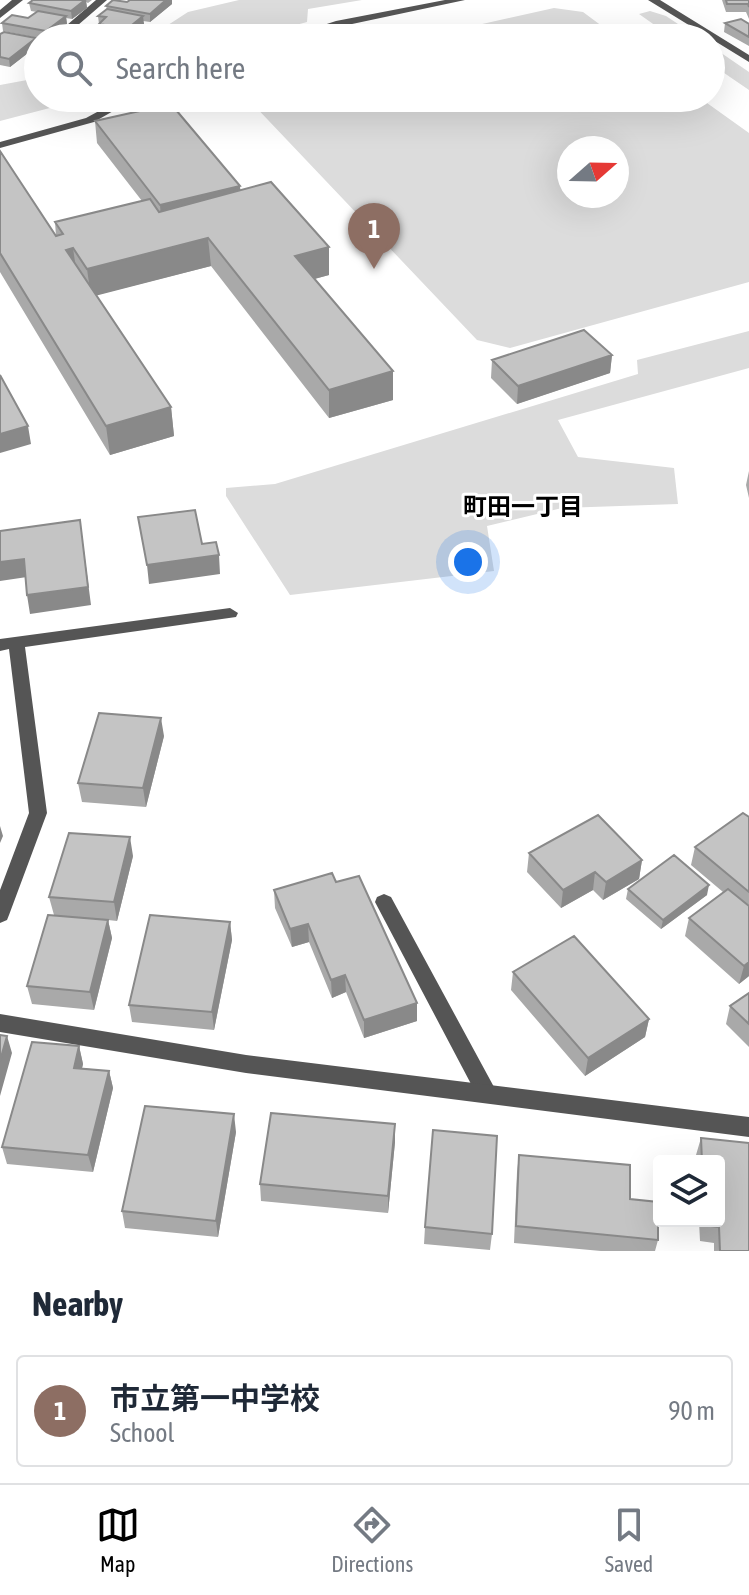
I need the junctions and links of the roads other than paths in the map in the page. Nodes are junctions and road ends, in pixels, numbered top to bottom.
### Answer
1 (18, 0) edge
2 (102, 0) edge
3 (460, 0) edge
4 (656, 0) edge
5 (0, 15) edge
6 (74, 24) edge
7 (336, 24) edge
8 (694, 24) edge
9 (725, 44) edge
10 (749, 59) edge
11 (105, 112) edge
12 (3, 145) dead end
13 (230, 613) dead end
14 (8, 644) edge
15 (384, 902) dead end
16 (0, 915) edge
17 (0, 1023) edge
18 (487, 1094) junction
19 (749, 1127) edge

1 - 5 street
2 - 6 street
3 - 7 street
4 - 8 street
9 - 10 street
11 - 12 street
13 - 14 street
14 - 16 street
15 - 18 street
17 - 18 street
18 - 19 street

